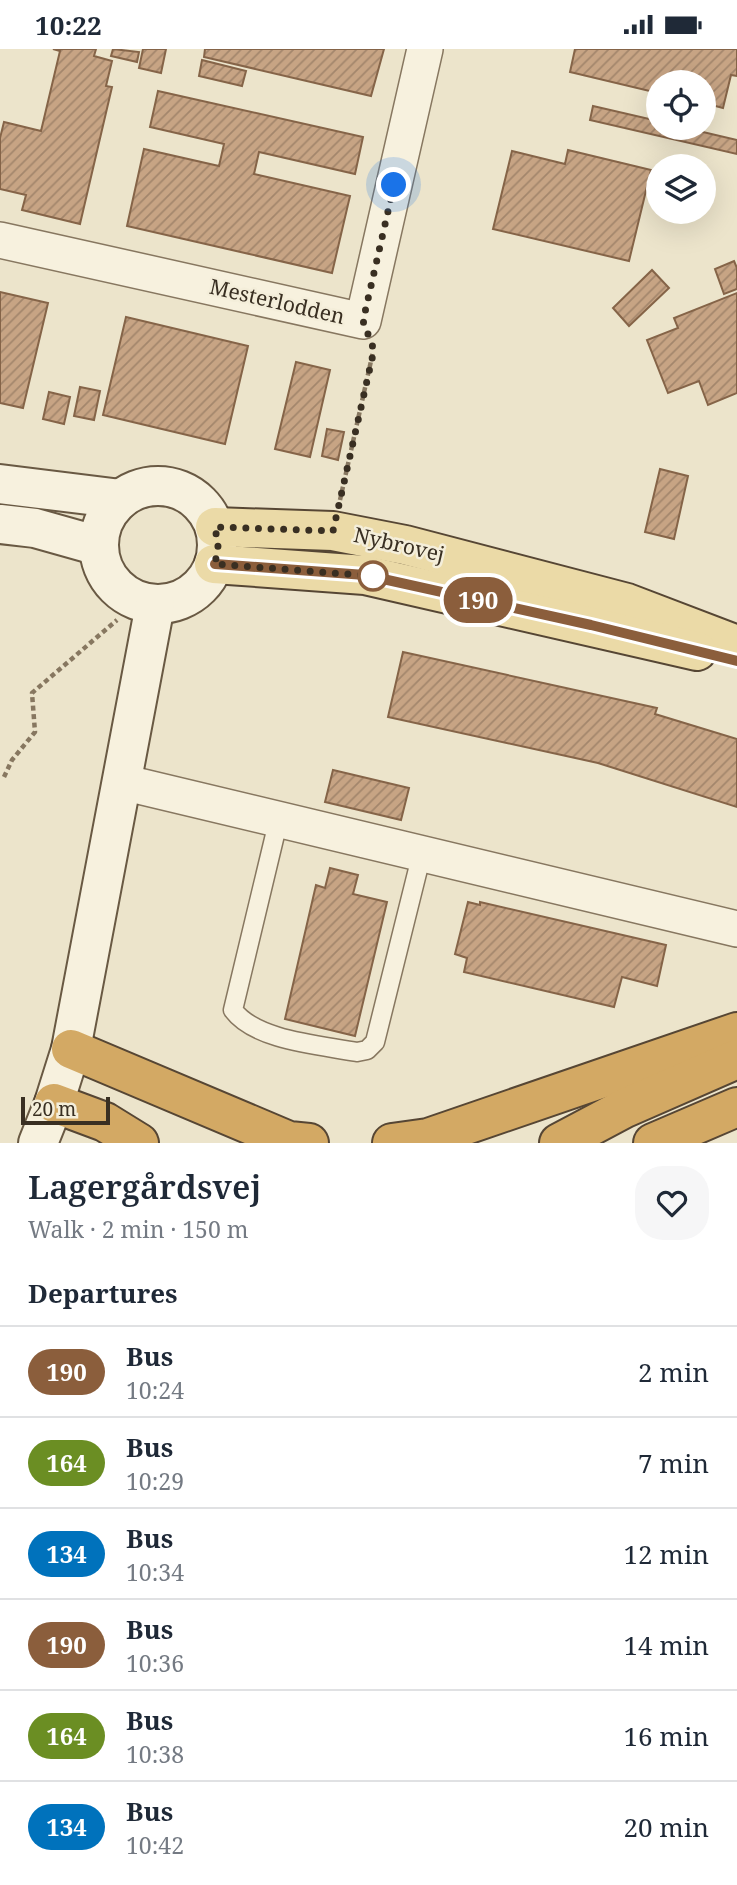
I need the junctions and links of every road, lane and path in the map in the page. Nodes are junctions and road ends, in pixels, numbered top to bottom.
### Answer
1 (425, 49) edge
2 (0, 240) edge
3 (363, 321) junction
4 (0, 484) edge
5 (121, 499) junction
6 (0, 524) edge
7 (215, 527) junction
8 (333, 531) junction
9 (99, 546) junction
10 (215, 564) junction
11 (147, 603) junction
12 (737, 645) edge
13 (737, 661) edge
14 (4, 777) dead end
15 (122, 782) junction
16 (279, 818) junction
17 (422, 853) junction
18 (737, 929) edge
19 (737, 1032) edge
20 (71, 1049) junction
21 (737, 1059) edge
22 (54, 1103) junction
23 (737, 1107) edge
24 (38, 1143) edge
25 (139, 1143) edge
26 (309, 1143) edge
27 (392, 1143) edge
28 (559, 1143) edge
29 (653, 1143) edge

1 - 3 street, Mesterlodden
2 - 3 street, Mesterlodden
3 - 8 path
4 - 5 street
5 - 7 street
5 - 9 street
6 - 9 street
7 - 8 main road, Nybrovej
7 - 10 street
8 - 12 main road, Nybrovej
9 - 11 street
10 - 11 street
10 - 13 main road, Nybrovej
11 - 14 path
11 - 15 street
15 - 16 street
15 - 20 street
16 - 17 street
16 - 17 lane
17 - 18 street
19 - 27 highway
20 - 22 street
20 - 26 highway
21 - 28 highway
22 - 24 street
22 - 25 highway
23 - 29 highway

